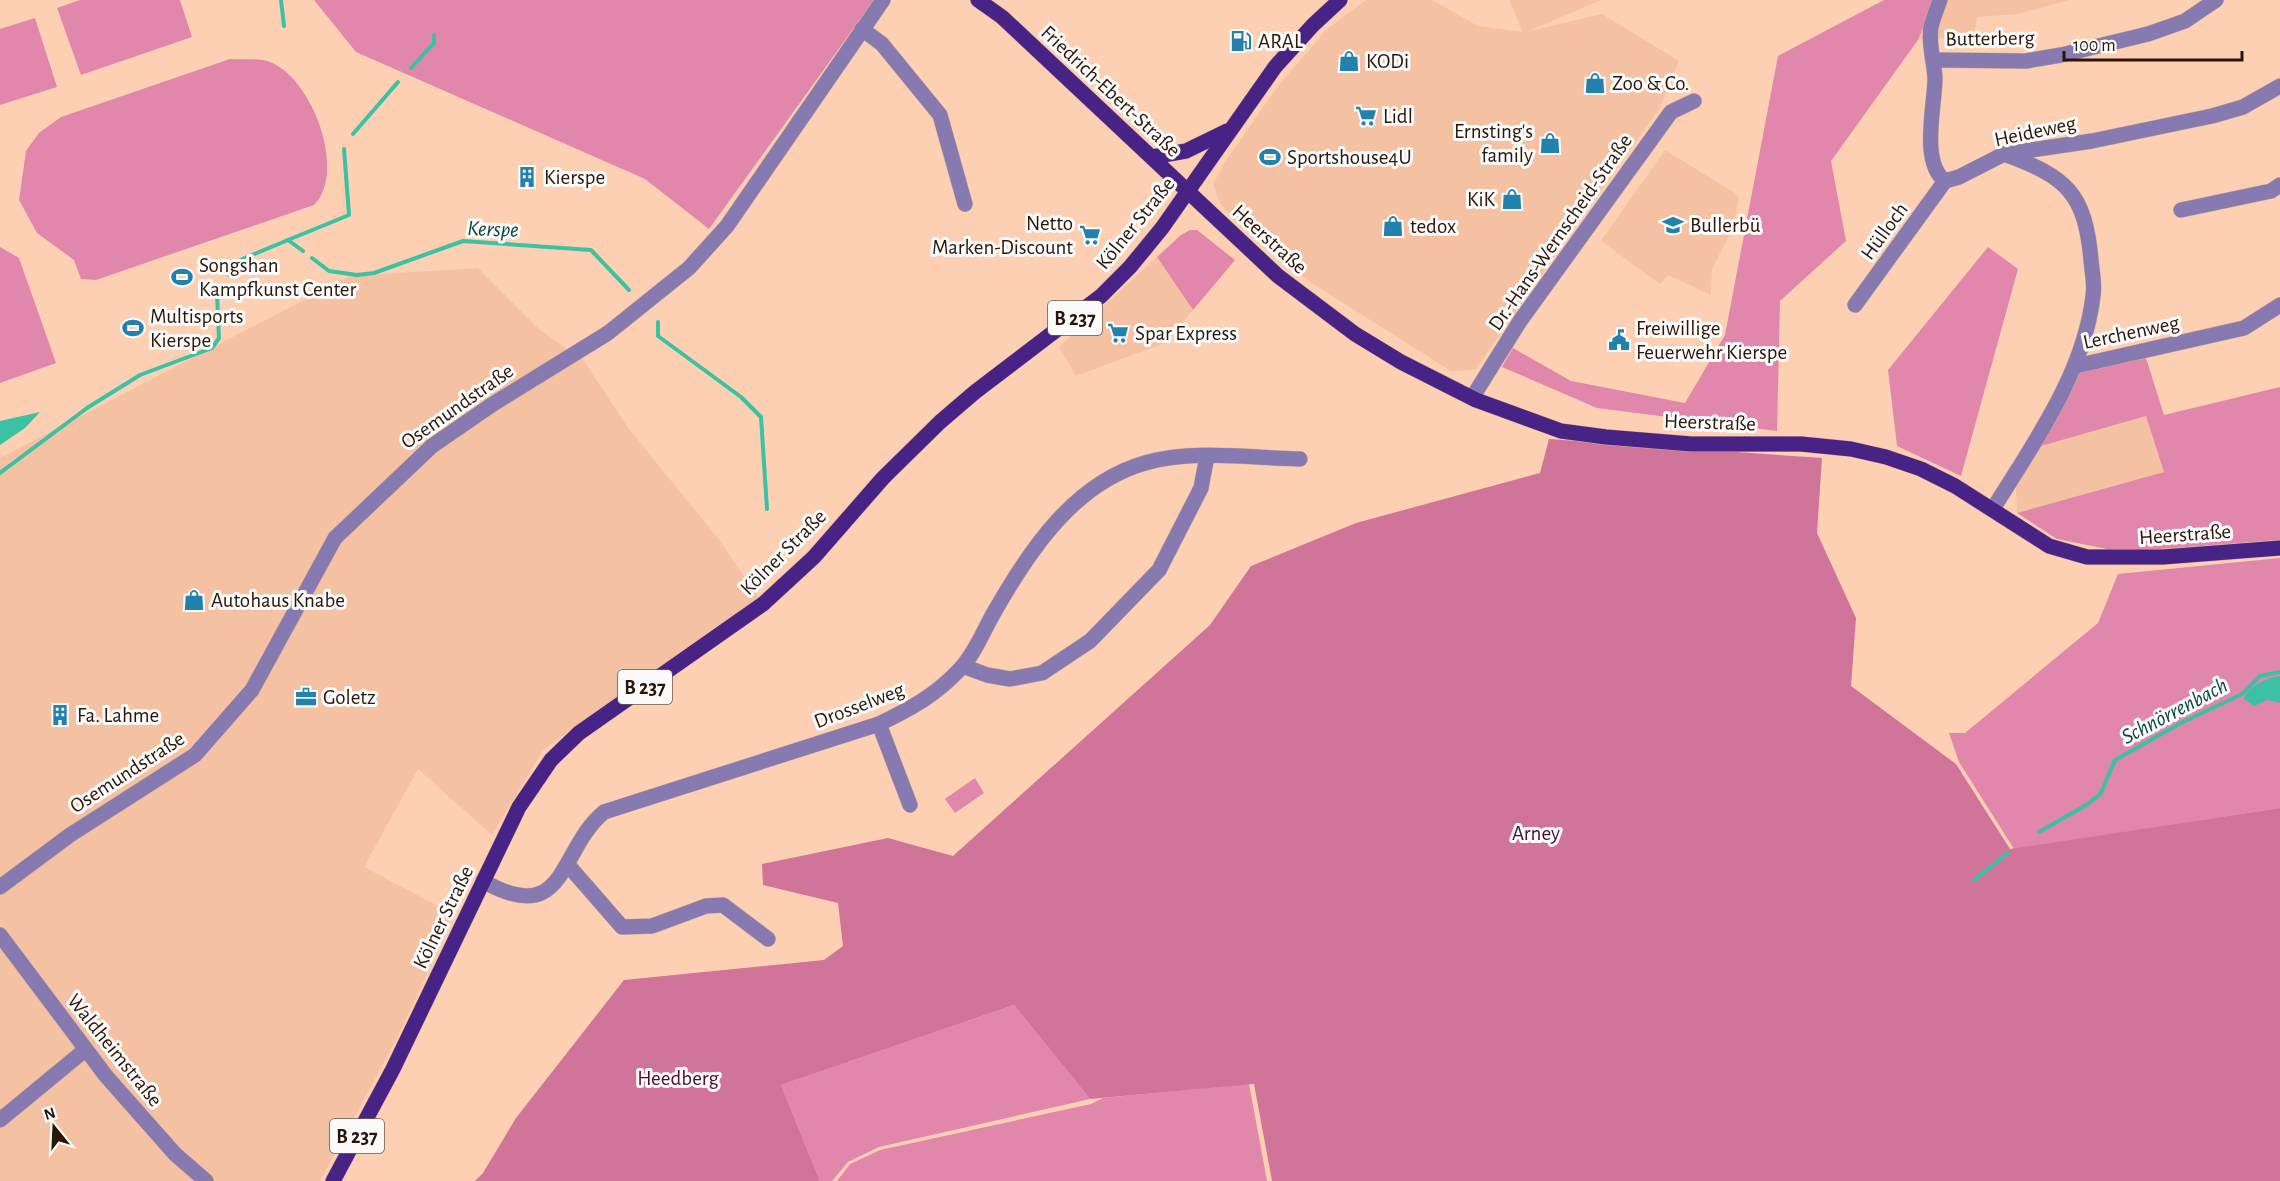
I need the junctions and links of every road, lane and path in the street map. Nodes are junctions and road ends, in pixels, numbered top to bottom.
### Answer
1 (883, 0) edge
2 (978, 0) edge
3 (1340, 0) edge
4 (1940, 0) edge
5 (2216, 0) edge
6 (862, 29) junction
7 (1934, 60) junction
8 (2280, 86) edge
9 (1694, 101) dead end
10 (1230, 130) junction
11 (2004, 154) junction
12 (1152, 157) junction
13 (1944, 181) junction
14 (2280, 185) edge
15 (1187, 192) junction
16 (965, 204) dead end
17 (2181, 210) dead end
18 (1855, 305) dead end
19 (2280, 305) edge
20 (2076, 366) junction
21 (1472, 398) junction
22 (1207, 456) junction
23 (1300, 459) dead end
24 (1993, 509) junction
25 (2280, 548) edge
26 (963, 666) junction
27 (879, 723) junction
28 (909, 805) dead end
29 (568, 865) junction
30 (483, 881) junction
31 (0, 887) edge
32 (0, 935) edge
33 (768, 939) dead end
34 (86, 1050) junction
35 (0, 1120) edge
36 (206, 1181) edge
37 (333, 1181) edge

1 - 6 street, Osemundstraße
2 - 12 main road, Friedrich-Ebert-Straße
3 - 10 main road, Kölner Straße / B 237
4 - 7 street
5 - 7 street, Butterberg
6 - 16 street
6 - 31 street, Osemundstraße
7 - 13 street
8 - 11 street, Heideweg
9 - 21 street, Dr.-Hans-Wernscheid-Straße
10 - 12 main road
10 - 15 main road, Kölner Straße / B 237
11 - 13 street, Heideweg
11 - 20 street
12 - 15 main road, Friedrich-Ebert-Straße
13 - 18 street, Hülloch
14 - 17 street
15 - 21 main road, Heerstraße
15 - 30 main road, Kölner Straße / B 237
19 - 20 street, Lerchenweg
20 - 24 street, Lerchenweg
21 - 24 main road, Heerstraße
22 - 23 street, Drosselweg
22 - 26 street, Drosselweg
22 - 26 street
24 - 25 main road, Heerstraße
26 - 27 street, Drosselweg
27 - 28 street
27 - 29 street, Drosselweg
29 - 30 street, Drosselweg
29 - 33 street
30 - 37 main road, Kölner Straße / B 237
32 - 34 street, Waldheimstraße
34 - 35 street
34 - 36 street, Waldheimstraße

